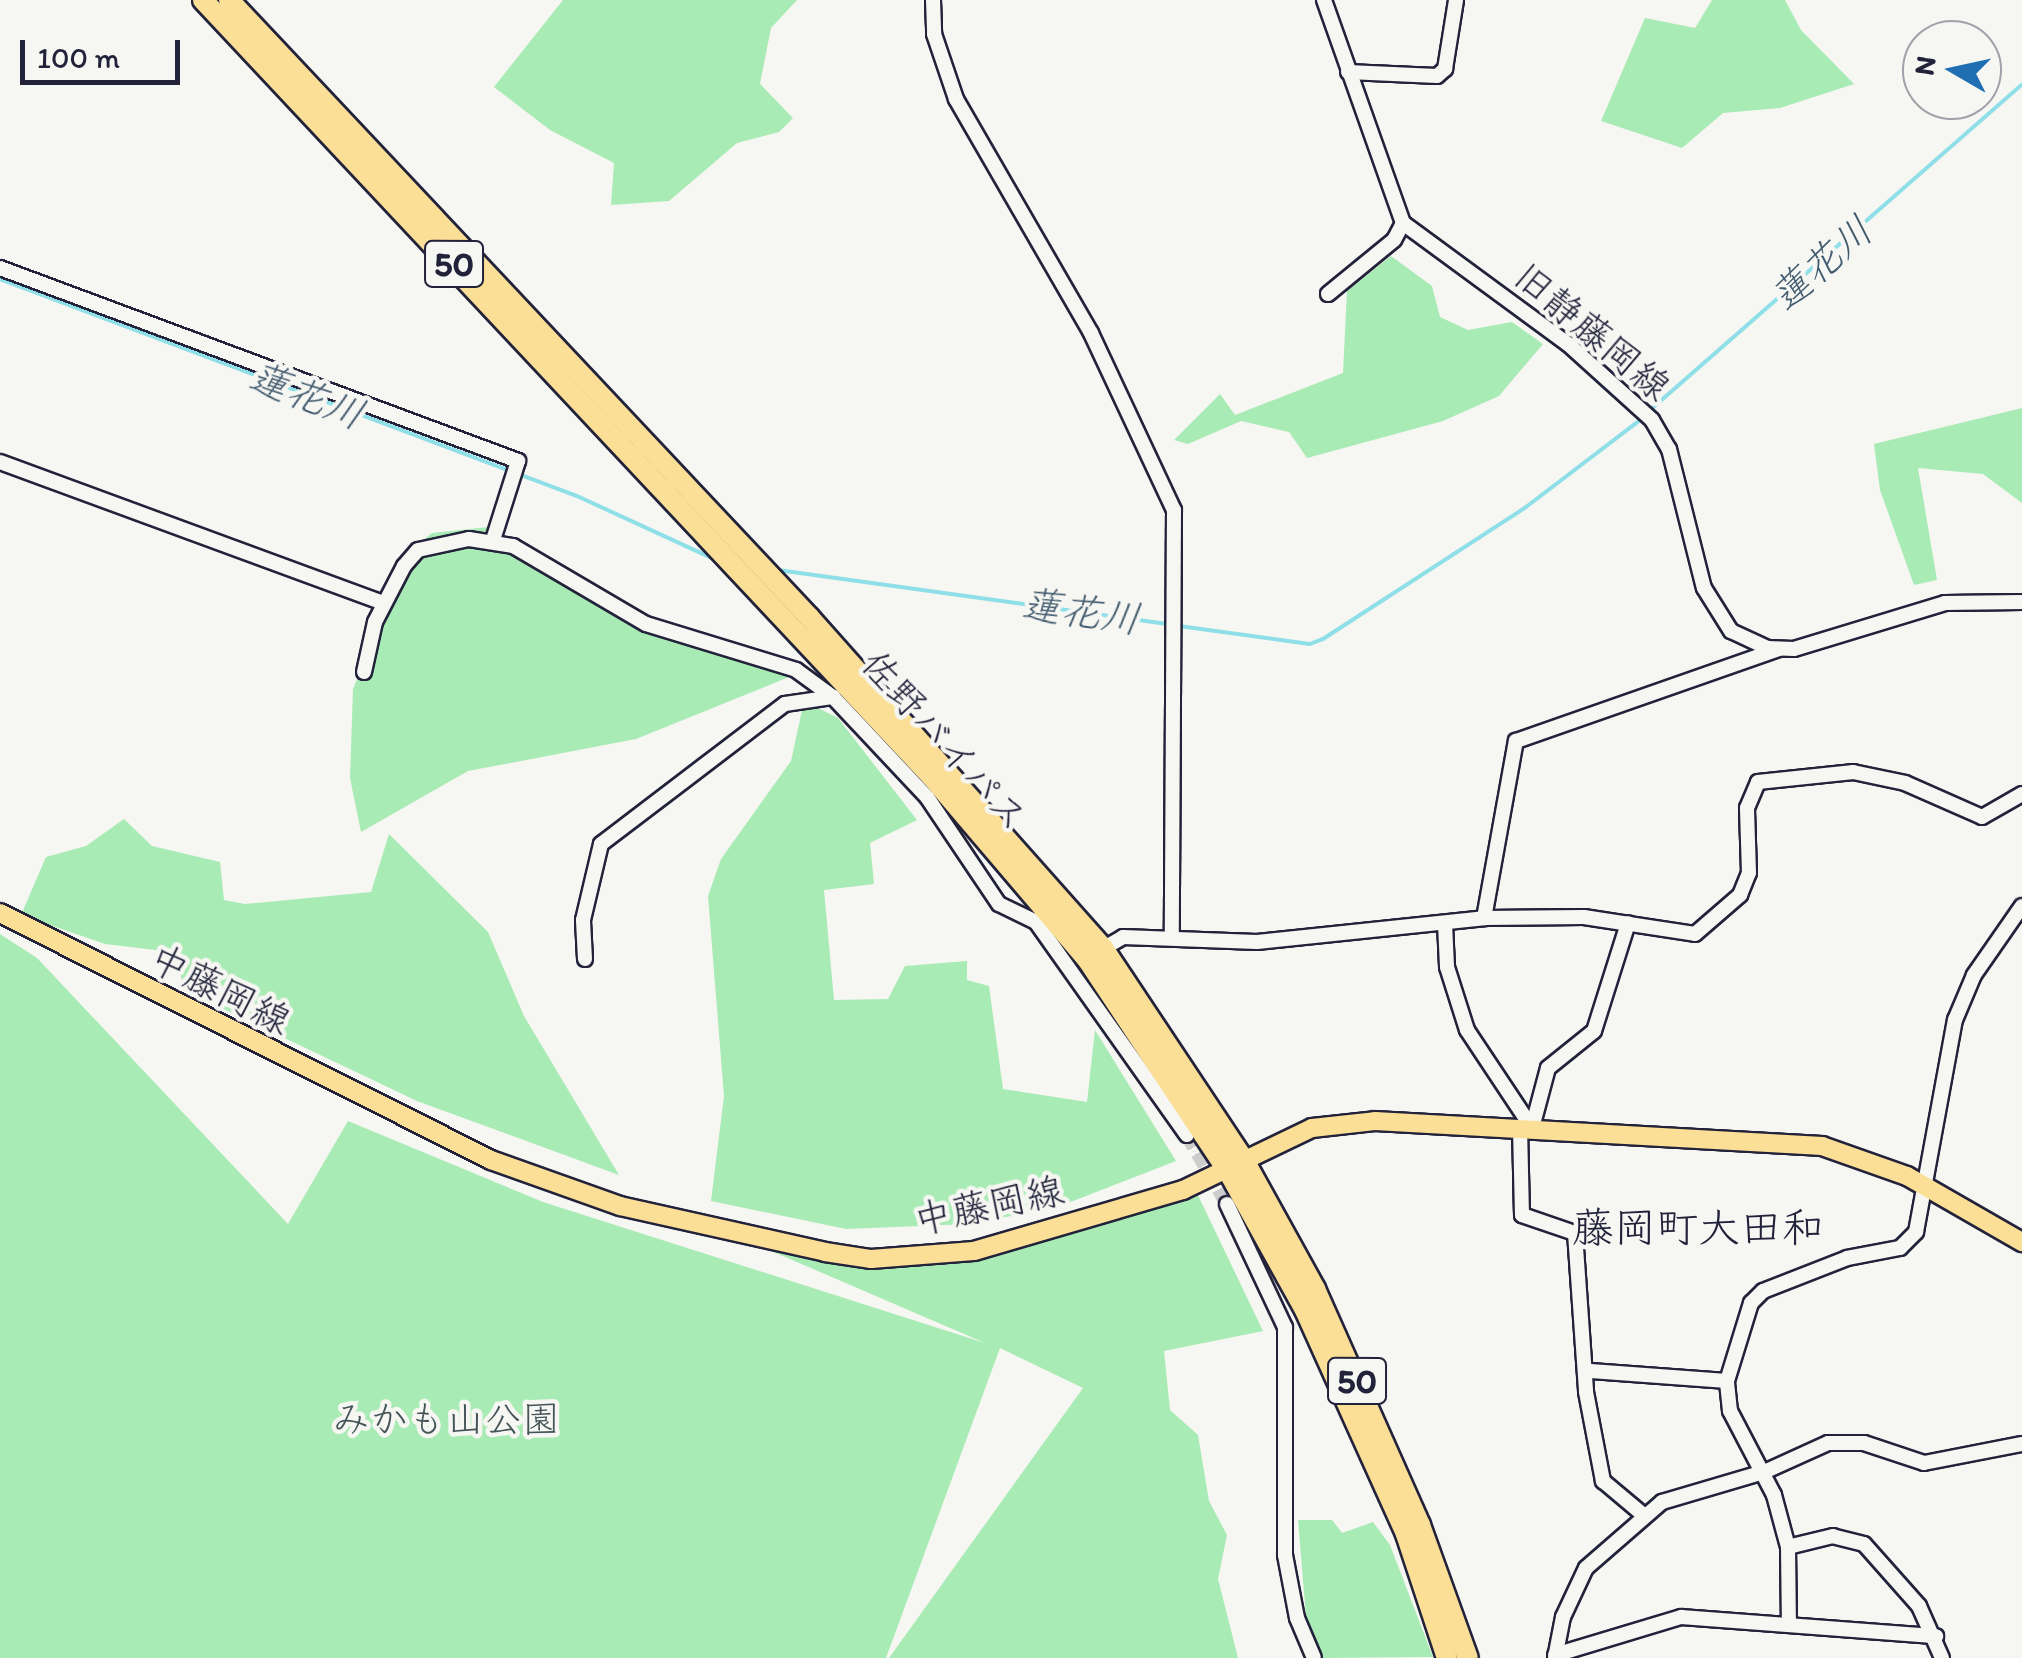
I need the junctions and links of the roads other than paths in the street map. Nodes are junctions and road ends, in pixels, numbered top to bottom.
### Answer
1 (204, 0) edge
2 (229, 0) edge
3 (932, 0) edge
4 (1324, 0) edge
5 (1456, 0) edge
6 (1348, 72) junction
7 (1402, 222) junction
8 (0, 268) edge
9 (1328, 294) dead end
10 (0, 462) edge
11 (493, 540) junction
12 (383, 602) junction
13 (2022, 602) edge
14 (1778, 649) junction
15 (364, 672) dead end
16 (834, 698) junction
17 (2022, 794) edge
18 (2022, 906) edge
19 (0, 913) edge
20 (1484, 918) junction
21 (1628, 922) junction
22 (1444, 924) junction
23 (1172, 937) junction
24 (585, 959) dead end
25 (1088, 959) junction
26 (1526, 1128) junction
27 (1187, 1136) tunnel mouth
28 (1236, 1167) junction
29 (1926, 1185) junction
30 (1227, 1204) tunnel mouth
31 (2022, 1242) edge
32 (1591, 1371) junction
33 (1727, 1382) junction
34 (2022, 1444) edge
35 (1764, 1472) junction
36 (1641, 1513) junction
37 (1788, 1547) junction
38 (1789, 1625) junction
39 (1936, 1636) junction
40 (1555, 1656) edge
41 (1314, 1658) edge
42 (1447, 1658) edge
43 (1468, 1658) edge
44 (1942, 1658) edge

1 - 25 highway, 佐野バイパス / 50
2 - 25 highway, 佐野バイパス / 50
3 - 23 street
4 - 6 street
5 - 6 street
6 - 7 street
7 - 9 street
7 - 14 street, 旧静藤岡線
8 - 11 street
10 - 12 street
11 - 12 street
11 - 16 street
12 - 15 street
13 - 14 street
14 - 20 street
16 - 24 street
16 - 25 street
17 - 21 street
18 - 29 street
19 - 28 main road, 中藤岡線
20 - 21 street
20 - 22 street
21 - 26 street
22 - 23 street
22 - 26 street
23 - 25 street
25 - 27 street
25 - 28 highway, 佐野バイパス / 50
26 - 28 main road, 中藤岡線
26 - 29 main road, 中藤岡線
26 - 32 street
28 - 42 highway, 佐野バイパス / 50
28 - 43 highway, 佐野バイパス / 50
29 - 31 main road, 中藤岡線
29 - 33 street
30 - 41 street
32 - 33 street
32 - 36 street
33 - 35 street
34 - 35 street
35 - 36 street
35 - 37 street
36 - 40 street
37 - 38 street
37 - 39 street
38 - 39 street
38 - 40 street
39 - 44 street

